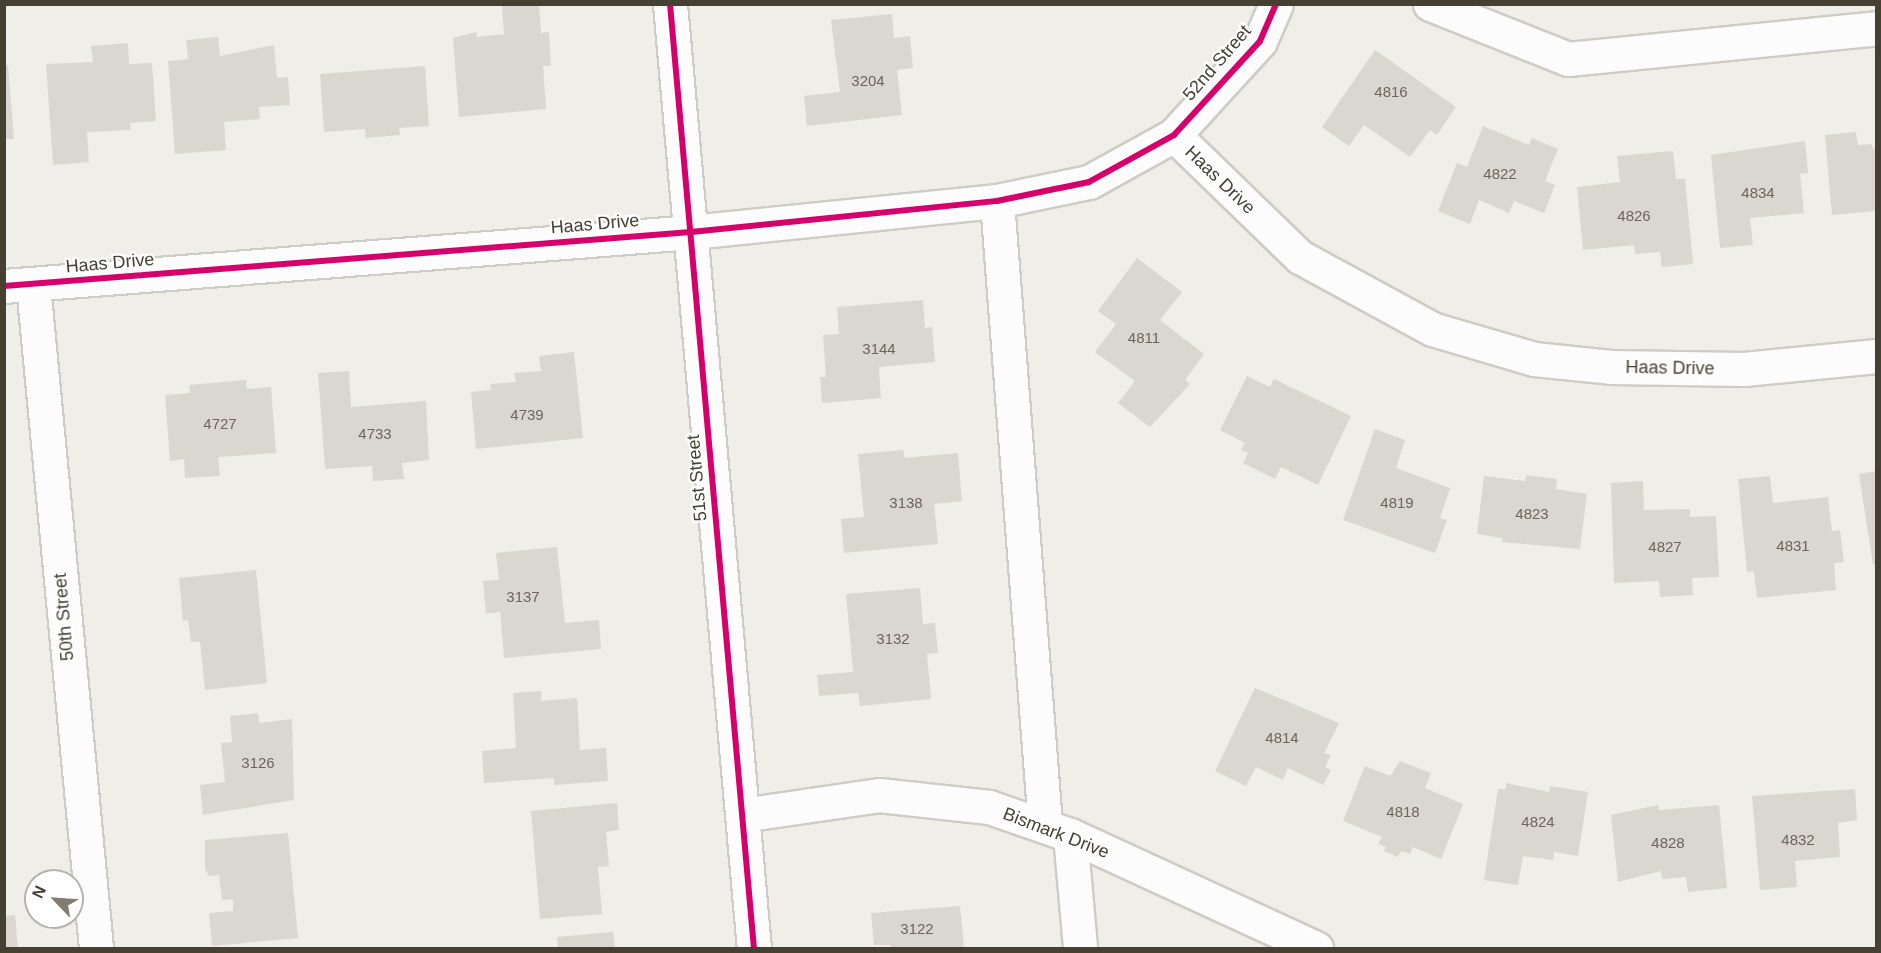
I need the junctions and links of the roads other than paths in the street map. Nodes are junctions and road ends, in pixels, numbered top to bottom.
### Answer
1 (670, 4) edge
2 (1276, 4) edge
3 (1430, 4) edge
4 (1876, 28) edge
5 (1174, 135) junction
6 (997, 201) junction
7 (691, 232) junction
8 (19, 286) edge
9 (1876, 356) edge
10 (742, 814) junction
11 (1058, 830) junction
12 (96, 948) edge
13 (754, 948) edge
14 (1080, 948) edge
15 (1316, 948) edge

1 - 7 street, 51st Street
2 - 5 street, 52nd Street
3 - 4 street
5 - 6 street, Haas Drive
5 - 9 street, Haas Drive
6 - 7 street, Haas Drive
6 - 11 street
7 - 8 street, Haas Drive
7 - 10 street, 51st Street
8 - 12 street, 50th Street
10 - 11 street, Bismark Drive
10 - 13 street, 51st Street
11 - 14 street
11 - 15 street, Bismark Drive

